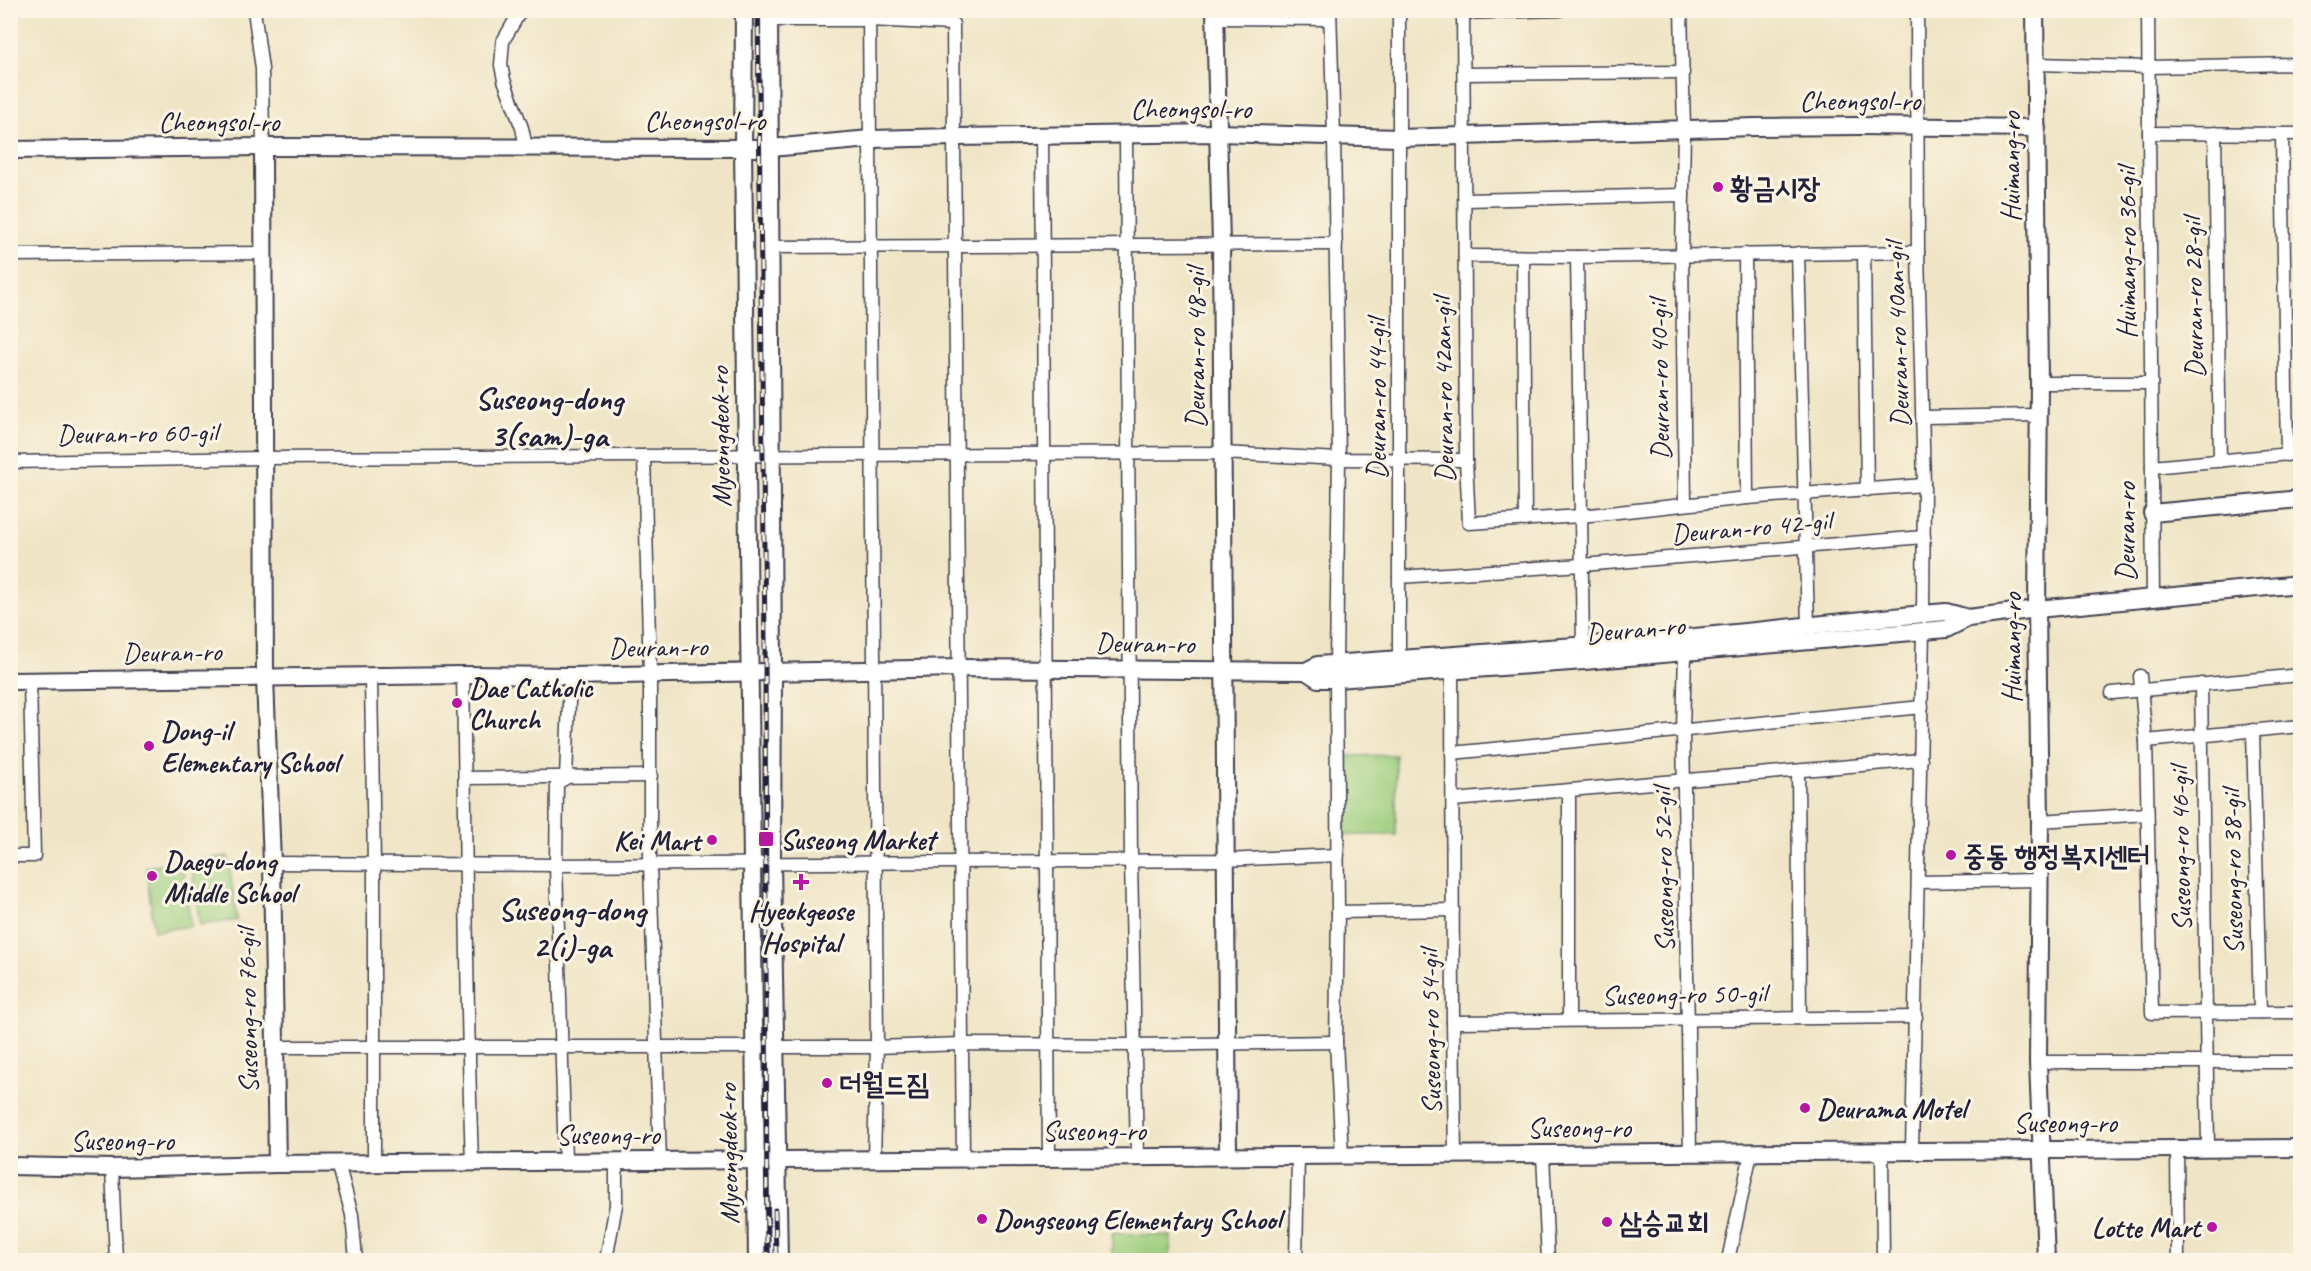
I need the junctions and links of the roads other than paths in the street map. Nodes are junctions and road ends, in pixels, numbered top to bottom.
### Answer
1 (254, 10) edge
2 (521, 10) edge
3 (744, 10) edge
4 (1399, 10) edge
5 (1560, 10) edge
6 (1681, 10) edge
7 (1917, 10) edge
8 (2035, 10) edge
9 (2148, 10) edge
10 (1506, 11) edge
11 (1463, 12) edge
12 (1215, 14) edge
13 (769, 15) edge
14 (869, 15) edge
15 (1330, 15) edge
16 (2036, 64) junction
17 (2301, 64) edge
18 (2148, 67) junction
19 (1683, 72) junction
20 (1464, 74) junction
21 (1917, 128) junction
22 (2037, 128) junction
23 (1684, 129) junction
24 (1218, 133) junction
25 (2149, 133) junction
26 (2215, 133) junction
27 (2282, 134) junction
28 (2301, 134) edge
29 (1126, 135) junction
30 (1042, 136) junction
31 (955, 137) junction
32 (1334, 137) junction
33 (1465, 137) junction
34 (870, 138) junction
35 (1400, 138) junction
36 (263, 147) junction
37 (526, 147) junction
38 (743, 147) junction
39 (771, 147) junction
40 (10, 150) edge
41 (1683, 195) junction
42 (1465, 200) junction
43 (1221, 244) junction
44 (1336, 244) junction
45 (1044, 245) junction
46 (1128, 245) junction
47 (871, 246) junction
48 (956, 246) junction
49 (770, 247) junction
50 (1918, 252) junction
51 (264, 253) junction
52 (1798, 253) junction
53 (1864, 253) junction
54 (1745, 254) junction
55 (10, 255) edge
56 (1682, 255) junction
57 (1465, 256) junction
58 (1523, 256) junction
59 (1577, 257) junction
60 (2039, 383) junction
61 (2151, 383) junction
62 (2038, 415) junction
63 (1923, 417) junction
64 (1129, 453) junction
65 (1223, 453) junction
66 (2301, 453) edge
67 (957, 454) junction
68 (1045, 454) junction
69 (747, 455) junction
70 (771, 455) junction
71 (873, 455) junction
72 (2287, 455) junction
73 (644, 456) junction
74 (265, 458) junction
75 (1400, 458) junction
76 (1339, 459) junction
77 (1466, 460) junction
78 (2220, 461) junction
79 (10, 462) edge
80 (2152, 467) junction
81 (1924, 485) junction
82 (1867, 490) junction
83 (1807, 495) junction
84 (1747, 498) junction
85 (2301, 499) edge
86 (1685, 504) junction
87 (2152, 513) junction
88 (1581, 516) junction
89 (1525, 520) junction
90 (1924, 537) junction
91 (1808, 546) junction
92 (1582, 565) junction
93 (1399, 577) junction
94 (2301, 584) edge
95 (2153, 597) junction
96 (2037, 609) junction
97 (1923, 622) junction
98 (1809, 626) junction
99 (1583, 646) junction
100 (1685, 652) junction
101 (1399, 660) junction
102 (960, 668) junction
103 (1047, 669) junction
104 (1130, 669) junction
105 (875, 670) junction
106 (1225, 671) junction
107 (1336, 671) junction
108 (1452, 671) junction
109 (650, 673) junction
110 (749, 673) junction
111 (773, 673) junction
112 (463, 675) junction
113 (2301, 675) edge
114 (570, 676) junction
115 (2140, 676) dead end
116 (265, 678) junction
117 (371, 678) junction
118 (10, 681) edge
119 (30, 681) junction
120 (2201, 684) junction
121 (2142, 690) junction
122 (2112, 693) dead end
123 (1922, 707) junction
124 (2301, 726) edge
125 (1683, 729) junction
126 (2253, 730) junction
127 (2202, 735) junction
128 (2146, 741) junction
129 (1452, 753) junction
130 (1921, 760) junction
131 (1798, 772) junction
132 (651, 776) junction
133 (465, 778) junction
134 (566, 778) junction
135 (1685, 781) junction
136 (1569, 792) junction
137 (1453, 801) junction
138 (2147, 814) junction
139 (2040, 821) junction
140 (1338, 855) junction
141 (10, 856) edge
142 (1131, 860) junction
143 (1226, 860) junction
144 (961, 861) junction
145 (1047, 861) junction
146 (753, 862) junction
147 (772, 862) junction
148 (272, 863) junction
149 (467, 863) junction
150 (875, 863) junction
151 (374, 864) junction
152 (650, 864) junction
153 (556, 865) junction
154 (2040, 880) junction
155 (1918, 882) junction
156 (1453, 910) junction
157 (1338, 912) junction
158 (2260, 1012) junction
159 (2301, 1012) edge
160 (2207, 1013) junction
161 (1800, 1017) junction
162 (1916, 1017) junction
163 (1689, 1018) junction
164 (1569, 1019) junction
165 (1453, 1022) junction
166 (1336, 1042) junction
167 (1227, 1043) junction
168 (962, 1044) junction
169 (1048, 1045) junction
170 (1133, 1045) junction
171 (275, 1047) junction
172 (467, 1047) junction
173 (656, 1047) junction
174 (753, 1047) junction
175 (776, 1047) junction
176 (877, 1047) junction
177 (374, 1048) junction
178 (561, 1048) junction
179 (2038, 1062) junction
180 (2301, 1062) edge
181 (2206, 1064) junction
182 (2041, 1148) junction
183 (2177, 1148) junction
184 (2208, 1148) junction
185 (2301, 1148) edge
186 (1912, 1150) junction
187 (1882, 1152) junction
188 (1690, 1153) junction
189 (1751, 1153) junction
190 (1455, 1155) junction
191 (1543, 1155) junction
192 (1228, 1156) junction
193 (1298, 1156) junction
194 (1342, 1156) junction
195 (1137, 1157) junction
196 (963, 1158) junction
197 (1049, 1158) junction
198 (874, 1159) junction
199 (756, 1160) junction
200 (777, 1160) junction
201 (616, 1161) junction
202 (660, 1161) junction
203 (472, 1162) junction
204 (565, 1162) junction
205 (338, 1163) junction
206 (374, 1163) junction
207 (277, 1164) junction
208 (10, 1166) edge
209 (112, 1168) junction
210 (116, 1260) edge
211 (356, 1260) edge
212 (606, 1260) edge
213 (757, 1260) edge
214 (779, 1260) edge
215 (1296, 1260) edge
216 (1548, 1260) edge
217 (1728, 1260) edge
218 (1883, 1260) edge
219 (2046, 1260) edge
220 (2178, 1260) edge

1 - 36 street
2 - 37 street
3 - 38 main road, Myeongdeok-ro
4 - 35 street
5 - 10 street
6 - 19 street
7 - 21 street, Deuran-ro 40an-gil
8 - 16 main road, Huimang-ro
9 - 18 street, Huimang-ro 36-gil
10 - 11 street
11 - 20 street, Deuran-ro 42an-gil
12 - 15 street
12 - 24 main road, Deuran-ro 48-gil
13 - 14 street
13 - 39 main road, Myeongdeok-ro
14 - 31 street
14 - 34 street
15 - 32 street
16 - 18 street
16 - 22 main road, Huimang-ro
17 - 18 street
18 - 25 street, Huimang-ro 36-gil
19 - 20 street
19 - 23 street
20 - 33 street, Deuran-ro 42an-gil
21 - 22 main road, Cheongsol-ro
21 - 23 main road, Cheongsol-ro
21 - 50 street, Deuran-ro 40an-gil
22 - 60 main road, Huimang-ro
23 - 33 main road, Cheongsol-ro
23 - 41 street
24 - 29 main road, Cheongsol-ro
24 - 32 main road, Cheongsol-ro
24 - 43 main road, Deuran-ro 48-gil
25 - 26 street
25 - 61 street, Huimang-ro 36-gil
26 - 27 street
26 - 78 street, Deuran-ro 28-gil
27 - 28 street
27 - 72 street
29 - 30 main road, Cheongsol-ro
29 - 46 street
30 - 31 main road, Cheongsol-ro
30 - 45 street
31 - 34 main road, Cheongsol-ro
31 - 48 street
32 - 35 main road, Cheongsol-ro
32 - 44 street
33 - 35 main road, Cheongsol-ro
33 - 42 street, Deuran-ro 42an-gil
34 - 39 main road, Cheongsol-ro
34 - 47 street
35 - 75 street, Deuran-ro 44-gil
36 - 37 main road, Cheongsol-ro
36 - 40 main road, Cheongsol-ro
36 - 51 main road
37 - 38 main road, Cheongsol-ro
38 - 39 main road, Cheongsol-ro
38 - 69 main road, Myeongdeok-ro
39 - 49 main road, Myeongdeok-ro
41 - 42 street
41 - 56 street
42 - 57 street, Deuran-ro 42an-gil
43 - 44 street
43 - 46 street, Deuran-ro 48-gil
43 - 65 main road, Deuran-ro 48-gil
44 - 76 street
45 - 46 street, Deuran-ro 48-gil
45 - 48 street, Deuran-ro 48-gil
45 - 68 street
46 - 64 street
47 - 48 street, Deuran-ro 48-gil
47 - 49 street, Deuran-ro 48-gil
47 - 71 street
48 - 67 street
49 - 70 main road, Myeongdeok-ro
50 - 53 street
50 - 63 street, Deuran-ro 40an-gil
51 - 55 street
51 - 74 main road
52 - 53 street
52 - 54 street
52 - 83 street
53 - 82 street, Deuran-ro 40an-gil
54 - 56 street
54 - 84 street
56 - 59 street
56 - 86 street, Deuran-ro 40-gil
57 - 58 street
57 - 77 street, Deuran-ro 42an-gil
58 - 59 street
58 - 89 street
59 - 88 street
60 - 61 street
60 - 62 main road, Huimang-ro
61 - 80 street, Deuran-ro 28-gil
62 - 63 street
62 - 96 main road, Huimang-ro
63 - 81 street, Deuran-ro 40an-gil
64 - 65 street, Deuran-ro 48-gil
64 - 68 street, Deuran-ro 48-gil
64 - 104 street
65 - 76 street
65 - 106 main road, Deuran-ro 48-gil
66 - 72 street
67 - 68 street, Deuran-ro 48-gil
67 - 71 street, Deuran-ro 48-gil
67 - 102 street
68 - 103 street
69 - 70 street, Deuran-ro 48-gil
69 - 73 street, Deuran-ro 60-gil
69 - 110 main road, Myeongdeok-ro
70 - 71 street, Deuran-ro 48-gil
70 - 111 main road, Myeongdeok-ro
71 - 105 street
72 - 78 street
73 - 74 street, Deuran-ro 60-gil
73 - 109 street
74 - 79 street, Deuran-ro 60-gil
74 - 116 main road
75 - 76 street
75 - 77 street
75 - 93 street, Deuran-ro 44-gil
76 - 107 street
77 - 89 street, Deuran-ro 42an-gil
78 - 80 street
80 - 87 street, Deuran-ro
81 - 82 street
81 - 90 street
82 - 83 street
83 - 84 street
83 - 91 street
84 - 86 street
85 - 87 main road
86 - 88 street
87 - 95 street, Deuran-ro
88 - 89 street, Deuran-ro 42an-gil
88 - 92 street
90 - 91 street, Deuran-ro 42-gil
90 - 97 street
91 - 92 street, Deuran-ro 42-gil
91 - 98 street
92 - 93 street, Deuran-ro 42-gil
92 - 99 street
93 - 101 street, Deuran-ro 44-gil
94 - 95 main road, Deuran-ro
95 - 96 main road, Deuran-ro
96 - 97 main road, Deuran-ro
96 - 139 main road, Huimang-ro
97 - 98 main road, Deuran-ro
97 - 100 main road, Deuran-ro
97 - 123 street
98 - 99 main road, Deuran-ro
99 - 101 main road, Deuran-ro
100 - 108 main road, Deuran-ro
100 - 125 street, Suseong-ro 52-gil
101 - 107 main road, Deuran-ro
102 - 103 main road, Deuran-ro
102 - 105 main road, Deuran-ro
102 - 144 street
103 - 104 main road, Deuran-ro
103 - 145 street
104 - 106 main road, Deuran-ro
104 - 142 street
105 - 111 main road, Deuran-ro
105 - 150 street
106 - 107 main road, Deuran-ro
106 - 143 main road, Deuran-ro 48-gil
107 - 108 main road, Deuran-ro
107 - 140 street
108 - 129 street, Suseong-ro 54-gil
109 - 110 main road, Deuran-ro
109 - 114 main road, Deuran-ro
109 - 132 street
110 - 111 main road, Deuran-ro
110 - 146 main road, Myeongdeok-ro
111 - 147 main road, Myeongdeok-ro
112 - 114 main road, Deuran-ro
112 - 117 main road, Deuran-ro
112 - 133 street
113 - 120 street
114 - 134 street
115 - 121 street
116 - 117 main road, Deuran-ro
116 - 119 main road, Deuran-ro
116 - 148 main road, Suseong-ro 76-gil
117 - 151 street
118 - 119 main road, Deuran-ro
119 - 141 street
120 - 121 street
120 - 127 street, Suseong-ro 46-gil
121 - 122 street
121 - 128 street
123 - 125 street
123 - 130 street
124 - 126 street
125 - 129 street
125 - 135 street, Suseong-ro 52-gil
126 - 127 street
126 - 158 street, Suseong-ro 38-gil
127 - 128 street
127 - 160 street, Suseong-ro 46-gil
128 - 138 street
129 - 137 street, Suseong-ro 54-gil
130 - 131 street
130 - 155 street
131 - 135 street
131 - 161 street
132 - 134 street
132 - 152 street
133 - 134 street
133 - 149 street
134 - 153 street
135 - 136 street
135 - 163 street, Suseong-ro 52-gil
136 - 137 street
136 - 164 street
137 - 156 street, Suseong-ro 54-gil
138 - 139 street
138 - 160 street, Suseong-ro 46-gil
139 - 154 main road, Huimang-ro
140 - 143 street
140 - 157 street
142 - 143 street
142 - 145 street
142 - 170 street
143 - 167 main road, Deuran-ro 48-gil
144 - 145 street
144 - 150 street
144 - 168 street
145 - 169 street
146 - 147 street
146 - 152 street
146 - 174 main road, Myeongdeok-ro
147 - 150 street
147 - 175 main road, Myeongdeok-ro
148 - 151 street
148 - 171 main road, Suseong-ro 76-gil
149 - 151 street
149 - 153 street
149 - 172 street
150 - 176 street
151 - 177 street
152 - 153 street
152 - 173 street
153 - 178 street
154 - 155 street
154 - 179 main road, Huimang-ro
155 - 162 street
156 - 157 street, Suseong-ro 54-gil
156 - 165 street, Suseong-ro 54-gil
157 - 166 street
158 - 159 street
158 - 160 street
160 - 181 street, Suseong-ro 46-gil
161 - 162 street, Suseong-ro 50-gil
161 - 163 street, Suseong-ro 50-gil
162 - 186 street
163 - 164 street, Suseong-ro 50-gil
163 - 188 street, Suseong-ro 52-gil
164 - 165 street, Suseong-ro 50-gil
165 - 190 street, Suseong-ro 54-gil
166 - 167 street
166 - 194 street
167 - 170 street
167 - 192 main road, Deuran-ro 48-gil
168 - 169 street
168 - 176 street
168 - 196 street
169 - 170 street
169 - 197 street
170 - 195 street
171 - 177 street, Myeongdeok-ro
171 - 207 main road, Suseong-ro 76-gil
172 - 177 street, Myeongdeok-ro
172 - 178 street, Myeongdeok-ro
172 - 203 street
173 - 174 street, Myeongdeok-ro
173 - 178 street, Myeongdeok-ro
173 - 202 street
174 - 175 street, Myeongdeok-ro
174 - 199 main road, Myeongdeok-ro
175 - 176 street
175 - 200 main road, Myeongdeok-ro
176 - 198 street
177 - 206 street
178 - 204 street
179 - 181 street
179 - 182 main road, Huimang-ro
180 - 181 street
181 - 184 street, Suseong-ro 46-gil
182 - 183 main road, Suseong-ro
182 - 186 main road, Suseong-ro
182 - 219 main road, Huimang-ro
183 - 184 main road, Suseong-ro
183 - 220 street
184 - 185 main road, Suseong-ro
186 - 187 main road, Suseong-ro
187 - 189 main road, Suseong-ro
187 - 218 street
188 - 189 main road, Suseong-ro
188 - 191 main road, Suseong-ro
189 - 217 street
190 - 191 main road, Suseong-ro
190 - 194 main road, Suseong-ro
191 - 216 street
192 - 193 main road, Suseong-ro
192 - 195 main road, Suseong-ro
193 - 194 main road, Suseong-ro
193 - 215 street
195 - 197 main road, Suseong-ro
196 - 197 main road, Suseong-ro
196 - 198 main road, Suseong-ro
198 - 200 main road, Suseong-ro
199 - 200 main road, Suseong-ro
199 - 202 main road, Suseong-ro
199 - 213 main road, Myeongdeok-ro
200 - 214 main road, Myeongdeok-ro
201 - 202 main road, Suseong-ro
201 - 204 main road, Suseong-ro
201 - 212 street
203 - 204 main road, Suseong-ro
203 - 206 main road, Suseong-ro
205 - 206 main road, Suseong-ro
205 - 207 main road, Suseong-ro
205 - 211 street
207 - 209 main road, Suseong-ro
208 - 209 main road, Suseong-ro
209 - 210 street

